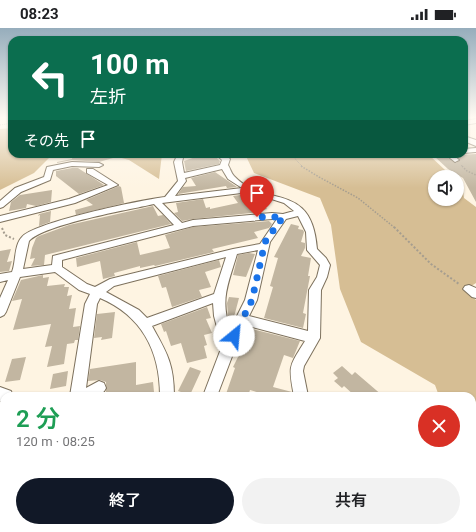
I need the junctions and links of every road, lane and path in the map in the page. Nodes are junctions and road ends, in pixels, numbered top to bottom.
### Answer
1 (182, 158) edge
2 (225, 158) edge
3 (296, 158) edge
4 (453, 158) edge
5 (455, 160) joint
6 (99, 164) dead end
7 (224, 166) junction
8 (90, 171) dead end
9 (476, 174) edge
10 (182, 176) junction
11 (249, 190) junction
12 (169, 198) junction
13 (72, 201) junction
14 (156, 201) junction
15 (0, 204) edge
16 (301, 212) junction
17 (283, 217) junction
18 (0, 219) edge
19 (65, 222) junction
20 (0, 223) edge
21 (181, 226) junction
22 (24, 240) junction
23 (264, 246) junction
24 (233, 252) junction
25 (57, 268) junction
26 (16, 275) junction
27 (0, 278) edge
28 (97, 292) junction
29 (473, 292) edge
30 (219, 297) junction
31 (0, 312) edge
32 (243, 319) junction
33 (145, 324) junction
34 (314, 338) junction
35 (229, 346) junction
36 (99, 388) dead end
37 (78, 392) edge
38 (92, 392) edge
39 (167, 392) edge
40 (212, 392) edge
41 (299, 392) edge

1 - 10 street
2 - 7 street
3 - 29 path
4 - 5 street
5 - 9 path
6 - 15 street
7 - 10 street
7 - 11 street
8 - 13 street
10 - 12 street
11 - 12 street
11 - 16 street
12 - 14 street
13 - 18 street
13 - 19 street
14 - 19 street
14 - 21 street
16 - 17 street
16 - 34 street
17 - 21 street
17 - 23 street
19 - 22 street
20 - 22 path
21 - 25 street
22 - 26 street
23 - 24 street
23 - 32 street
24 - 28 street
24 - 30 street
25 - 26 street
25 - 28 street
26 - 27 street
26 - 31 street
28 - 33 street
28 - 37 street
30 - 33 street
30 - 35 street
32 - 34 street
32 - 35 street
33 - 39 street
34 - 41 street
35 - 40 street
36 - 38 street

